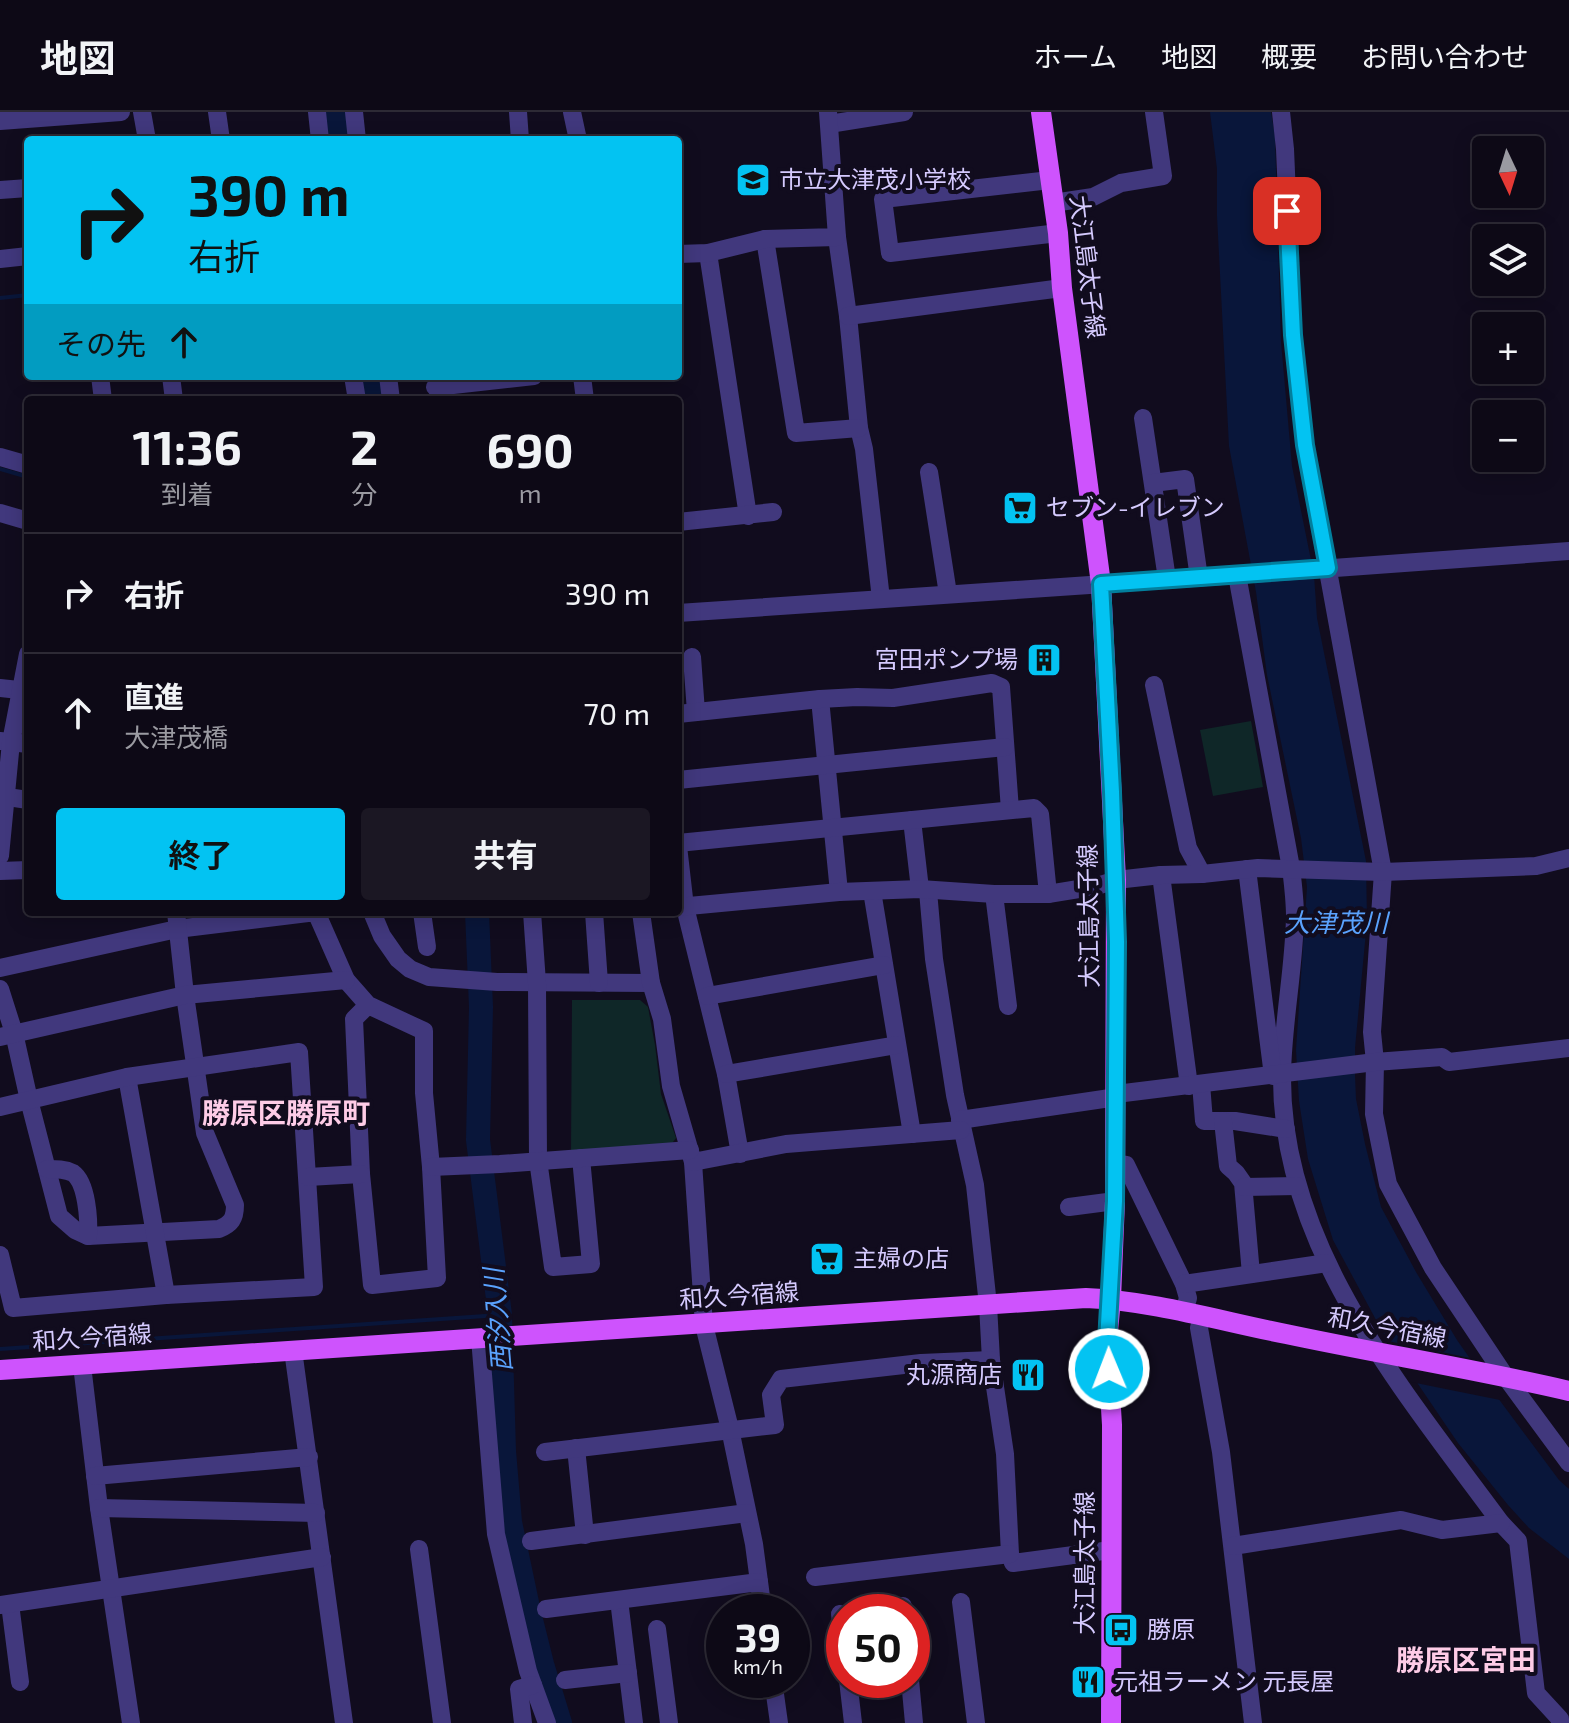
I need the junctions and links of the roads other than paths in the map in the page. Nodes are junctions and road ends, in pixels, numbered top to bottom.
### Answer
1 (121, 112) edge
2 (132, 112) edge
3 (142, 112) edge
4 (217, 112) edge
5 (317, 112) edge
6 (354, 112) edge
7 (518, 112) edge
8 (572, 112) edge
9 (904, 112) edge
10 (1041, 112) edge
11 (1154, 112) edge
12 (1281, 112) edge
13 (828, 118) edge
14 (0, 121) edge
15 (135, 136) edge
16 (146, 136) edge
17 (220, 136) edge
18 (320, 136) edge
19 (357, 136) edge
20 (520, 136) edge
21 (577, 136) edge
22 (1050, 180) junction
23 (24, 188) edge
24 (0, 190) edge
25 (1053, 203) junction
26 (1058, 233) junction
27 (837, 237) junction
28 (765, 239) junction
29 (708, 253) junction
30 (682, 254) edge
31 (24, 256) edge
32 (0, 259) edge
33 (1062, 288) junction
34 (848, 316) junction
35 (501, 380) edge
36 (436, 388) edge
37 (1143, 418) dead end
38 (859, 428) junction
39 (0, 457) edge
40 (24, 464) edge
41 (929, 472) dead end
42 (1153, 483) junction
43 (773, 512) dead end
44 (0, 513) edge
45 (748, 516) junction
46 (24, 520) edge
47 (682, 522) edge
48 (1569, 551) edge
49 (1328, 568) junction
50 (1237, 575) junction
51 (1199, 578) junction
52 (1167, 579) junction
53 (1101, 584) junction
54 (948, 594) junction
55 (881, 599) junction
56 (682, 613) edge
57 (692, 657) dead end
58 (1154, 685) dead end
59 (0, 688) edge
60 (24, 691) edge
61 (820, 699) junction
62 (687, 713) edge
63 (13, 742) edge
64 (1005, 747) junction
65 (827, 765) junction
66 (682, 780) edge
67 (3, 797) edge
68 (24, 800) edge
69 (1010, 810) junction
70 (912, 820) junction
71 (833, 827) junction
72 (682, 845) edge
73 (0, 856) edge
74 (1569, 858) edge
75 (1291, 868) junction
76 (1247, 869) junction
77 (24, 870) edge
78 (0, 871) edge
79 (1383, 872) junction
80 (1202, 874) junction
81 (1161, 875) junction
82 (1116, 880) junction
83 (924, 890) junction
84 (872, 891) junction
85 (839, 892) junction
86 (994, 894) junction
87 (1048, 894) junction
88 (682, 907) edge
89 (254, 916) edge
90 (318, 916) edge
91 (374, 916) edge
92 (423, 916) edge
93 (532, 916) edge
94 (594, 916) edge
95 (642, 916) edge
96 (177, 921) edge
97 (427, 947) dead end
98 (884, 965) junction
99 (0, 968) edge
100 (346, 980) junction
101 (537, 983) junction
102 (599, 983) junction
103 (651, 983) junction
104 (0, 989) edge
105 (185, 995) junction
106 (707, 996) junction
107 (368, 1005) junction
108 (1008, 1006) dead end
109 (7, 1035) edge
110 (897, 1045) junction
111 (1569, 1048) edge
112 (1375, 1062) junction
113 (195, 1067) junction
114 (726, 1074) junction
115 (1278, 1075) junction
116 (127, 1077) junction
117 (1195, 1085) junction
118 (1116, 1096) junction
119 (29, 1100) junction
120 (0, 1107) edge
121 (1223, 1121) junction
122 (961, 1125) junction
123 (1286, 1129) junction
124 (912, 1134) junction
125 (740, 1154) junction
126 (692, 1156) junction
127 (581, 1158) junction
128 (538, 1160) junction
129 (1114, 1163) junction
130 (431, 1167) junction
131 (47, 1169) junction
132 (361, 1174) junction
133 (308, 1177) junction
134 (1297, 1186) junction
135 (1244, 1187) junction
136 (1115, 1201) junction
137 (1069, 1207) dead end
138 (155, 1233) junction
139 (88, 1236) junction
140 (0, 1255) edge
141 (1327, 1263) junction
142 (1251, 1274) junction
143 (1184, 1284) junction
144 (166, 1295) junction
145 (1111, 1299) junction
146 (988, 1305) junction
147 (1193, 1314) junction
148 (704, 1325) junction
149 (482, 1338) junction
150 (293, 1350) junction
151 (1377, 1353) junction
152 (991, 1360) junction
153 (82, 1365) junction
154 (0, 1370) edge
155 (1505, 1376) junction
156 (1569, 1391) edge
157 (730, 1429) junction
158 (576, 1448) junction
159 (545, 1452) dead end
160 (309, 1457) junction
161 (1569, 1463) edge
162 (95, 1476) junction
163 (99, 1508) junction
164 (316, 1513) junction
165 (747, 1513) junction
166 (1501, 1523) junction
167 (585, 1535) junction
168 (531, 1541) dead end
169 (1233, 1546) junction
170 (419, 1549) dead end
171 (1111, 1550) junction
172 (1010, 1554) junction
173 (322, 1557) junction
174 (815, 1577) dead end
175 (759, 1582) junction
176 (112, 1588) junction
177 (761, 1594) edge
178 (619, 1600) junction
179 (961, 1602) dead end
180 (5, 1604) edge
181 (546, 1609) dead end
182 (657, 1629) dead end
183 (628, 1673) junction
184 (565, 1680) dead end
185 (20, 1682) dead end
186 (533, 1685) junction
187 (776, 1698) edge
188 (850, 1698) edge
189 (912, 1698) edge
190 (131, 1723) edge
191 (344, 1723) edge
192 (442, 1723) edge
193 (523, 1723) edge
194 (547, 1723) edge
195 (634, 1723) edge
196 (669, 1723) edge
197 (779, 1723) edge
198 (853, 1723) edge
199 (914, 1723) edge
200 (976, 1723) edge
201 (1111, 1723) edge
202 (1253, 1723) edge
203 (1560, 1723) edge

1 - 14 street
2 - 15 street
3 - 16 street
4 - 17 street
5 - 18 street
6 - 19 street
7 - 20 street
8 - 21 street
9 - 13 street
10 - 22 main road, 大江島太子線
11 - 25 street
12 - 49 street
13 - 27 street
22 - 25 main road, 大江島太子線
22 - 26 street
23 - 24 street
25 - 26 main road, 大江島太子線
26 - 33 main road, 大江島太子線
27 - 28 street
27 - 34 street
28 - 29 street
28 - 38 street
29 - 30 street
29 - 45 street
31 - 32 street
33 - 34 street
33 - 53 main road, 大江島太子線
34 - 38 street
35 - 36 street
37 - 42 street
38 - 55 street
39 - 40 street
41 - 54 street
42 - 51 street
42 - 52 street
43 - 45 street
44 - 46 street
45 - 47 street
48 - 49 street
49 - 50 street
49 - 79 street
50 - 51 street
50 - 75 street
51 - 52 street
52 - 53 street
53 - 54 street
53 - 82 main road, 大江島太子線
54 - 55 street
55 - 56 street
57 - 62 street
58 - 80 street
59 - 60 street
60 - 63 street
61 - 62 street
61 - 64 street
61 - 65 street
63 - 67 street
64 - 65 street
64 - 69 street
65 - 66 street
65 - 71 street
67 - 68 street
67 - 73 street
69 - 70 street
69 - 87 street
70 - 71 street
70 - 83 street
71 - 72 street
71 - 85 street
74 - 79 street
75 - 76 street
75 - 79 street
75 - 115 street
76 - 80 street
76 - 115 street
77 - 78 street
79 - 112 street
80 - 81 street
81 - 82 street
81 - 117 street
82 - 87 street
82 - 118 main road, 大江島太子線
83 - 84 street
83 - 86 street
83 - 122 street
84 - 85 street
84 - 98 street
85 - 88 street
86 - 87 street
86 - 108 street
88 - 106 street
89 - 96 street
90 - 100 street
91 - 101 street
92 - 97 street
93 - 101 street
94 - 102 street
95 - 103 street
96 - 99 street
96 - 105 street
98 - 106 street
98 - 110 street
100 - 105 street
100 - 107 street
101 - 102 street
101 - 128 street
102 - 103 street
103 - 126 street
104 - 109 street
105 - 109 street
105 - 113 street
106 - 114 street
107 - 130 street
107 - 132 street
109 - 119 street
110 - 114 street
110 - 124 street
111 - 112 street
112 - 115 street
112 - 155 street
113 - 116 street
113 - 133 street
113 - 138 street
114 - 125 street
115 - 117 street
115 - 123 street
116 - 119 street
116 - 138 street
117 - 118 street
117 - 121 street
118 - 122 street
118 - 129 main road, 大江島太子線
119 - 120 street
119 - 131 street
121 - 123 street
121 - 135 street
122 - 124 street
122 - 146 street
123 - 134 street
124 - 125 street
125 - 126 street
126 - 127 street
126 - 148 street
127 - 128 street
127 - 128 street
128 - 130 street
129 - 136 main road, 大江島太子線
129 - 143 street
130 - 132 street
131 - 139 street
131 - 139 street
132 - 133 street
133 - 144 street
134 - 135 street
134 - 141 street
135 - 142 street
136 - 137 street
136 - 145 main road, 大江島太子線
138 - 139 street
138 - 144 street
140 - 144 street
141 - 142 street
141 - 151 street
142 - 143 street
143 - 147 street
145 - 146 main road, 和久今宿線
145 - 147 main road, 和久今宿線
145 - 171 main road, 大江島太子線
146 - 148 main road, 和久今宿線
146 - 152 street
147 - 151 main road, 和久今宿線
147 - 169 street
148 - 149 main road, 和久今宿線
148 - 157 street
149 - 150 main road, 和久今宿線
149 - 186 street
150 - 153 main road, 和久今宿線
150 - 160 street
151 - 155 main road, 和久今宿線
151 - 166 street
152 - 157 street
152 - 172 street
153 - 154 main road, 和久今宿線
153 - 162 street
155 - 156 main road, 和久今宿線
155 - 161 street
157 - 158 street
157 - 165 street
158 - 159 street
158 - 167 street
160 - 162 street
160 - 164 street
162 - 163 street
163 - 164 street
163 - 176 street
164 - 173 street
165 - 167 street
165 - 175 street
166 - 169 street
166 - 203 street
167 - 168 street
169 - 202 street
170 - 192 street
171 - 172 street
171 - 201 main road, 大江島太子線
172 - 174 street
173 - 176 street
173 - 191 street
175 - 177 street
175 - 178 street
176 - 180 street
176 - 190 street
178 - 181 street
178 - 183 street
179 - 200 street
180 - 185 street
182 - 196 street
183 - 184 street
183 - 195 street
186 - 193 street
186 - 194 street
187 - 197 street
188 - 198 street
189 - 199 street

